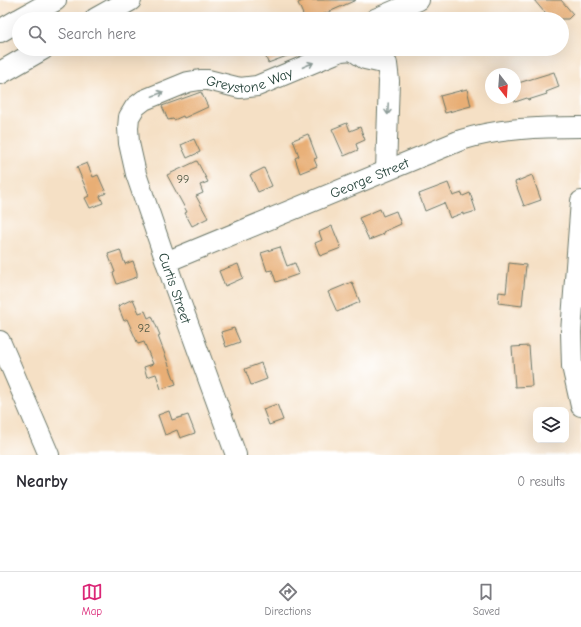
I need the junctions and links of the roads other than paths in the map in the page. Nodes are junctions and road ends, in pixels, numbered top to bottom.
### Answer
1 (55, 0) edge
2 (130, 0) edge
3 (419, 0) edge
4 (34, 12) edge
5 (109, 12) edge
6 (394, 12) edge
7 (12, 24) edge
8 (0, 31) edge
9 (30, 56) edge
10 (326, 56) edge
11 (359, 56) edge
12 (388, 57) edge
13 (0, 73) edge
14 (129, 117) joint
15 (581, 127) edge
16 (386, 170) junction
17 (581, 201) edge
18 (166, 262) junction
19 (0, 341) edge
20 (581, 406) edge
21 (49, 455) edge
22 (236, 455) edge

1 - 4 highway
2 - 5 highway
3 - 6 street
7 - 8 highway
9 - 13 highway
14 -> 10 street, Greystone Way
11 - 12 street, Greystone Way
12 -> 16 street, Greystone Way
14 - 18 street, Curtis Street
15 - 16 street, George Street
16 - 18 street, George Street
17 - 20 street
18 - 22 street, Curtis Street
19 - 21 street

